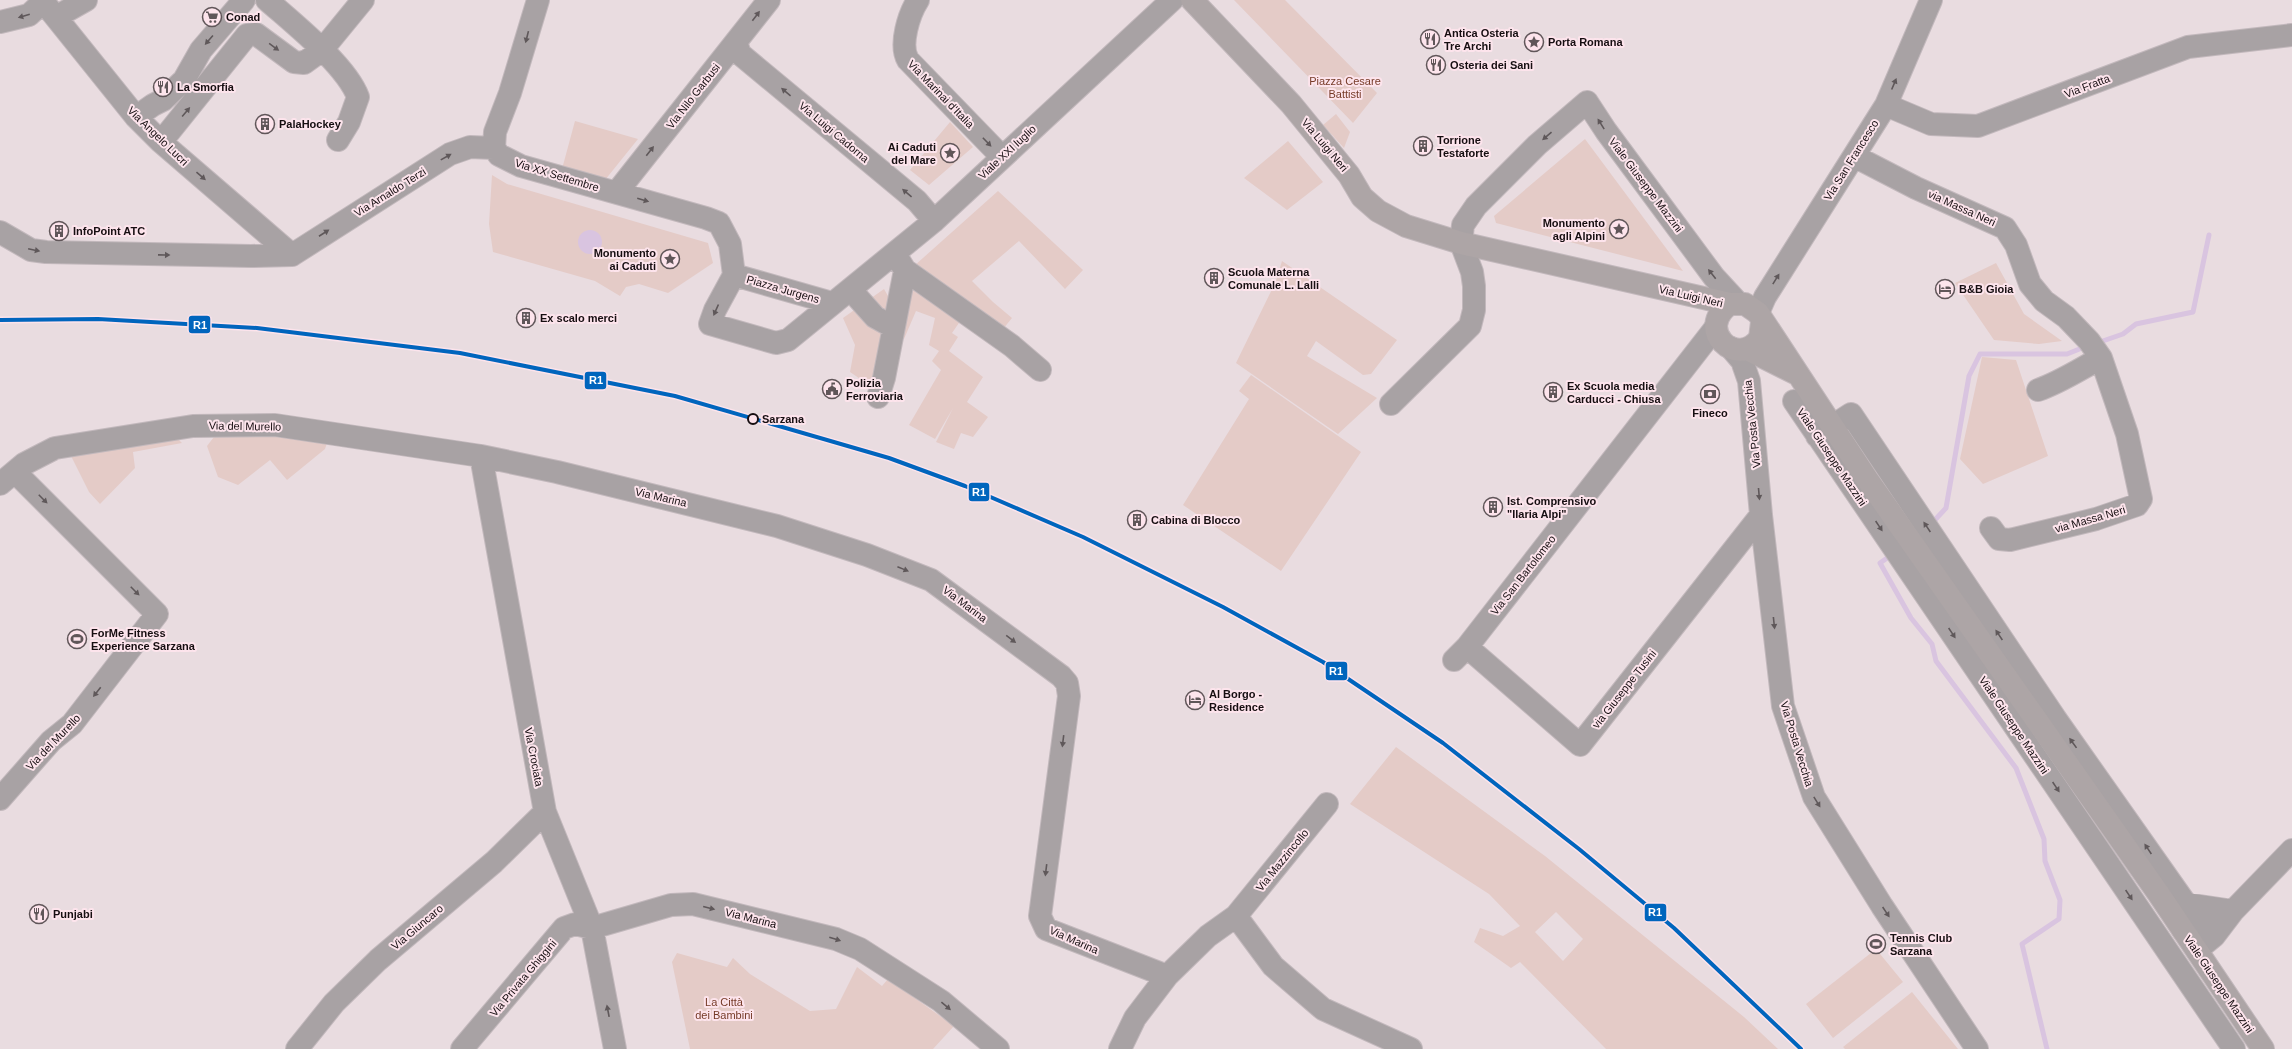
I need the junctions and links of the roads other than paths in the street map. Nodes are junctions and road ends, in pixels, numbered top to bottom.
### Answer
1 (86, 0) edge
2 (244, 0) edge
3 (267, 0) edge
4 (363, 0) edge
5 (538, 0) edge
6 (768, 0) edge
7 (918, 0) edge
8 (1172, 0) edge
9 (1192, 0) edge
10 (1931, 0) edge
11 (47, 6) edge
12 (0, 22) edge
13 (2292, 35) edge
14 (736, 42) junction
15 (322, 50) junction
16 (192, 65) junction
17 (212, 81) junction
18 (1886, 105) junction
19 (136, 117) junction
20 (338, 140) dead end
21 (161, 142) junction
22 (494, 148) junction
23 (1854, 156) junction
24 (1002, 157) junction
25 (617, 192) junction
26 (934, 221) junction
27 (0, 232) edge
28 (1461, 243) junction
29 (292, 255) junction
30 (900, 262) junction
31 (734, 275) junction
32 (1653, 287) junction
33 (842, 300) junction
34 (1734, 304) junction
35 (1760, 317) junction
36 (893, 327) junction
37 (1727, 338) junction
38 (2095, 350) junction
39 (1040, 370) dead end
40 (1802, 377) junction
41 (2038, 390) dead end
42 (878, 397) dead end
43 (1794, 401) dead end
44 (1391, 404) dead end
45 (1825, 431) junction
46 (481, 456) junction
47 (7, 478) edge
48 (1761, 515) junction
49 (1991, 528) dead end
50 (1460, 654) joint
51 (0, 799) edge
52 (1327, 804) dead end
53 (545, 812) junction
54 (2292, 850) edge
55 (2158, 893) junction
56 (2186, 904) junction
57 (2233, 911) junction
58 (1236, 916) junction
59 (592, 928) junction
60 (2183, 930) junction
61 (2197, 950) junction
62 (1167, 976) junction
63 (297, 1049) edge
64 (462, 1049) edge
65 (615, 1049) edge
66 (998, 1049) edge
67 (1120, 1049) edge
68 (1411, 1049) edge
69 (1977, 1049) edge
70 (2234, 1049) edge
71 (2263, 1049) edge

1 - 11 street
2 -> 16 street
3 - 15 street
4 - 15 street
5 -> 22 street
14 -> 6 street, Via Nilo Garbusi
7 -> 24 street, Via Marinai d'Italia
8 - 24 street, Viale XXI luglio
9 - 28 main road, Via Luigi Neri
18 -> 10 street, Via San Francesco
11 -> 12 street
11 - 19 street, Via Angelo Lucri
13 - 18 street, Via Fratta
25 -> 14 street, Via Nilo Garbusi
26 -> 14 street, Via Luigi Cadorna
17 -> 15 street
15 - 20 street
16 - 17 street
16 - 19 street
21 -> 17 street
18 - 23 street, Via San Francesco
19 - 21 street, Via Angelo Lucri
21 -> 29 street, Via Angelo Lucri
22 - 25 street, Via XX Settembre
29 -> 22 street, Via Arnaldo Terzi
35 -> 23 street, Via San Francesco
23 - 38 street, via Massa Neri
24 - 26 street, Viale XXI luglio
25 -> 31 street, Via XX Settembre
26 - 30 street, Viale XXI luglio
27 -> 29 street
28 - 32 main road, Via Luigi Neri
34 -> 28 street, Viale Giuseppe Mazzini
28 - 44 street
30 - 33 street, Viale XXI luglio
30 - 36 street
30 - 39 street
31 - 33 street, Piazza Jurgens
31 -> 33 street, Viale XXI luglio
32 - 34 main road, Via Luigi Neri
32 - 37 main road, Via Luigi Neri
33 - 36 street
34 - 35 main road, Viale Giuseppe Mazzini
34 - 37 main road
35 - 37 main road
35 - 40 main road, Viale Giuseppe Mazzini
36 - 42 street
37 - 40 main road
37 -> 48 street, Via Posta Vecchia
37 - 50 street, Via San Bartolomeo
38 - 41 street
38 - 49 street, via Massa Neri
40 - 45 main road, Viale Giuseppe Mazzini
43 - 45 street, Viale Giuseppe Mazzini
45 - 55 main road, Viale Giuseppe Mazzini
56 -> 45 street, Viale Giuseppe Mazzini
45 -> 70 street, Viale Giuseppe Mazzini
46 - 47 street, Via del Murello
46 - 53 street, Via Crociata
46 -> 62 street, Via Marina
47 -> 51 street, Via del Murello
48 - 50 street, via Giuseppe Tusini
48 -> 69 street, Via Posta Vecchia
52 - 58 street, Via Mazzincollo
53 - 59 street, Via Crociata
53 - 63 street, Via Giuncaro
54 - 57 street
55 - 56 street
55 - 60 main road, Viale Giuseppe Mazzini
56 - 57 street
57 - 60 street
57 - 61 street
58 - 62 street, Via Mazzincollo
58 - 68 street
59 - 64 street, Via Privata Ghiggini
65 -> 59 street, Via Crociata
59 -> 66 street, Via Marina
60 - 61 main road, Viale Giuseppe Mazzini
61 - 71 main road, Viale Giuseppe Mazzini
62 - 67 street, Via Mazzincollo

